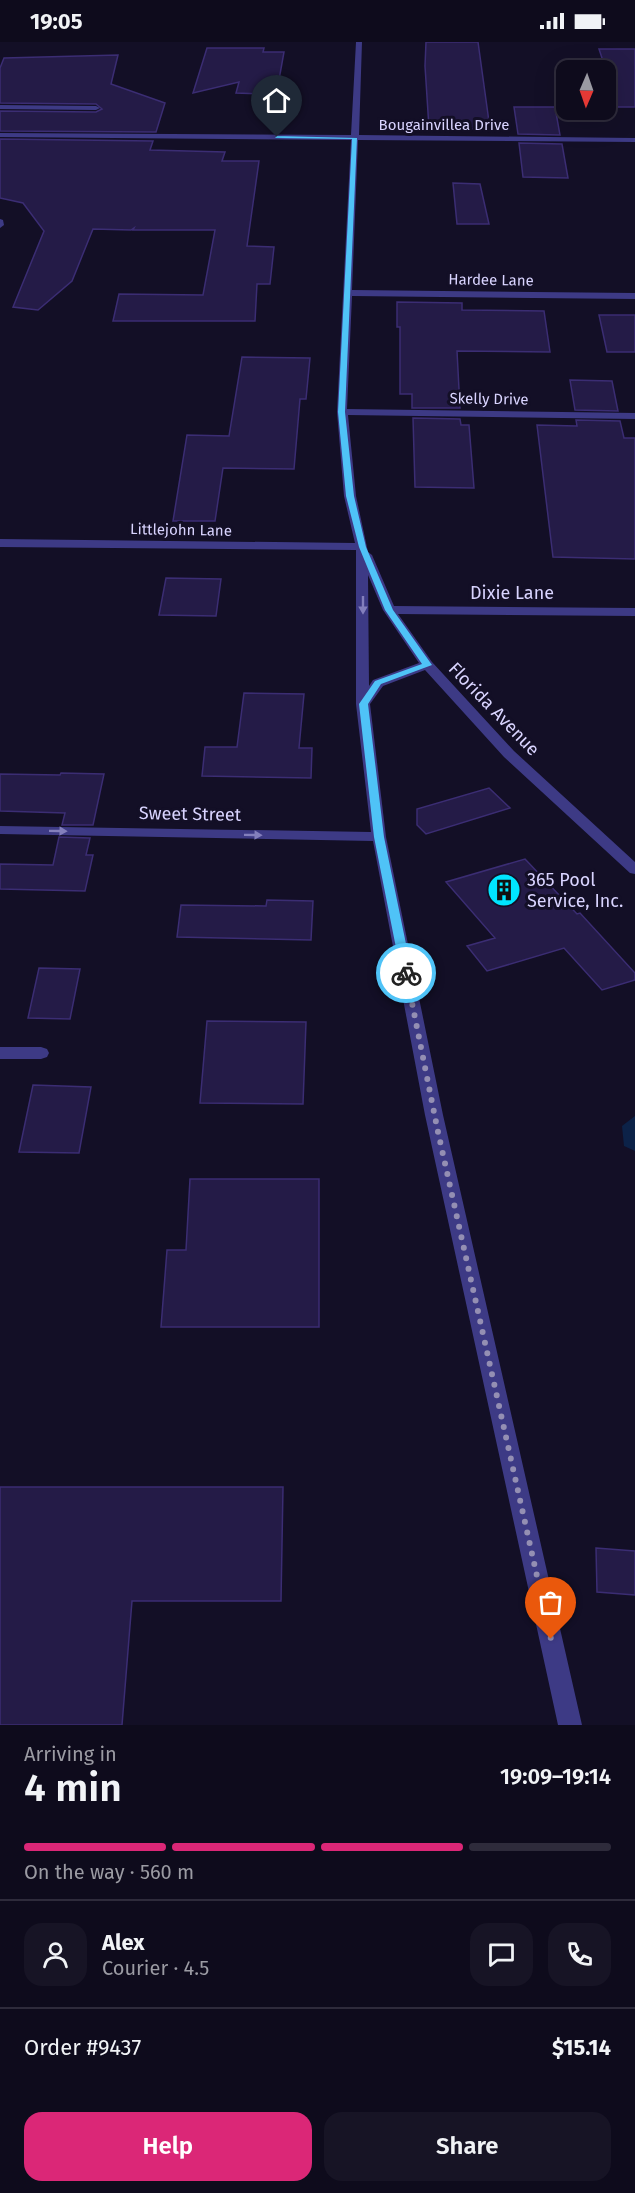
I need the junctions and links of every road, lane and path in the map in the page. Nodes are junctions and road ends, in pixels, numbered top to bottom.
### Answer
1 (359, 42) edge
2 (0, 107) edge
3 (96, 108) dead end
4 (0, 135) edge
5 (355, 138) junction
6 (635, 140) edge
7 (346, 293) junction
8 (635, 296) edge
9 (342, 412) junction
10 (635, 416) edge
11 (0, 543) edge
12 (363, 547) junction
13 (389, 610) junction
14 (635, 612) edge
15 (427, 665) junction
16 (363, 704) junction
17 (0, 830) edge
18 (379, 837) junction
19 (635, 870) edge
20 (0, 1053) edge
21 (41, 1053) dead end
22 (570, 1725) edge

1 - 5 street
2 - 3 street
4 - 5 street, Bougainvillea Drive
5 - 6 street, Bougainvillea Drive
5 - 7 street
7 - 8 street, Hardee Lane
7 - 9 street
9 - 10 street, Skelly Drive
9 - 12 street
11 - 12 street, Littlejohn Lane
12 - 13 street, Florida Avenue
12 -> 16 street
13 - 14 street, Dixie Lane
13 - 15 street, Florida Avenue
15 - 16 street
15 - 19 street, Florida Avenue
16 - 18 street
17 -> 18 street, Sweet Street
18 - 22 street
20 - 21 street

